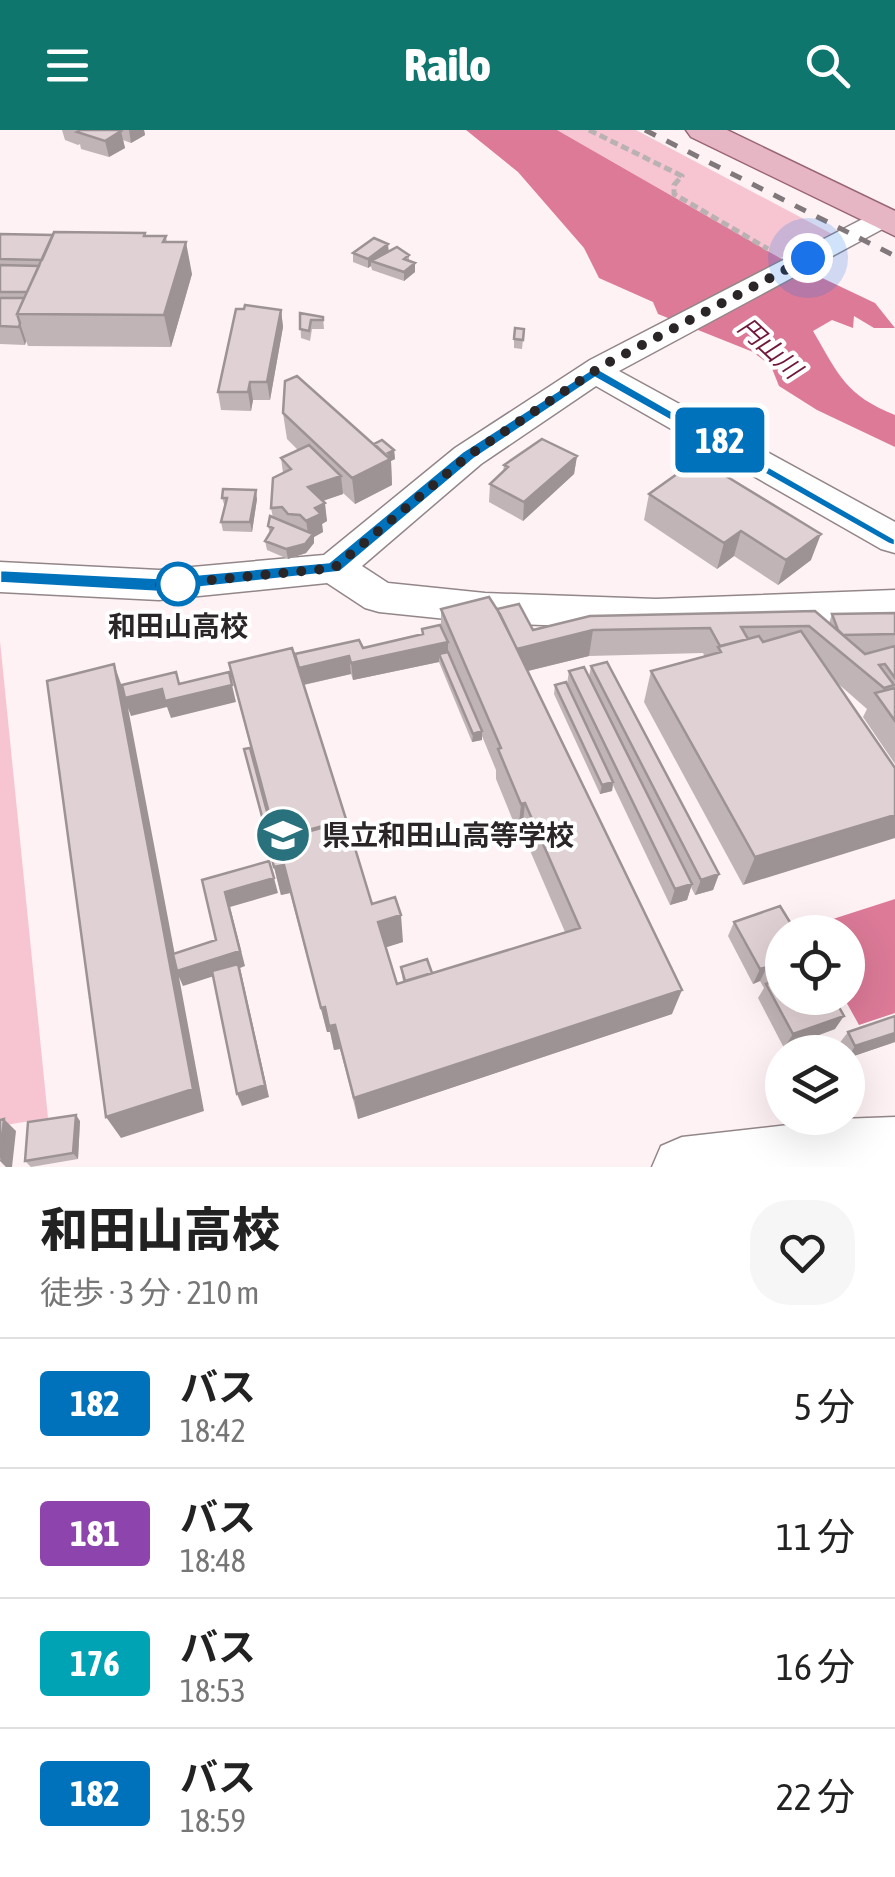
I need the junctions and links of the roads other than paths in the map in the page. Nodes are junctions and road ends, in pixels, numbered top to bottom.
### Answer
1 (702, 130) edge
2 (887, 222) edge
3 (598, 369) junction
4 (895, 539) edge
5 (334, 568) junction
6 (0, 577) edge
7 (895, 605) edge
8 (895, 1146) edge
9 (682, 1167) edge

1 - 2 main road
2 - 3 street
3 - 4 street
3 - 5 street
5 - 6 street
5 - 7 street
8 - 9 street

